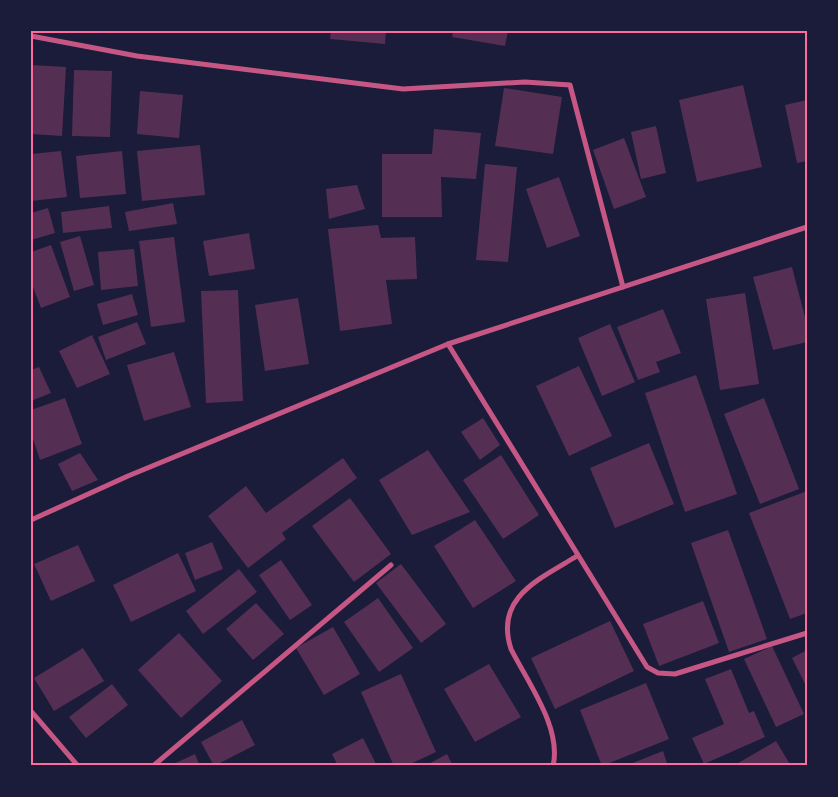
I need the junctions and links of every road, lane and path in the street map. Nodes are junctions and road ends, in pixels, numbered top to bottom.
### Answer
1 (31, 36) edge
2 (807, 228) edge
3 (623, 287) junction
4 (448, 344) junction
5 (31, 520) edge
6 (577, 556) junction
7 (391, 565) dead end
8 (807, 633) edge
9 (31, 711) edge
10 (78, 766) edge
11 (153, 766) edge
12 (553, 766) edge

1 - 3 street
2 - 3 street
3 - 4 street
4 - 5 street
4 - 6 street
6 - 8 street
6 - 12 street
7 - 11 street
9 - 10 street

